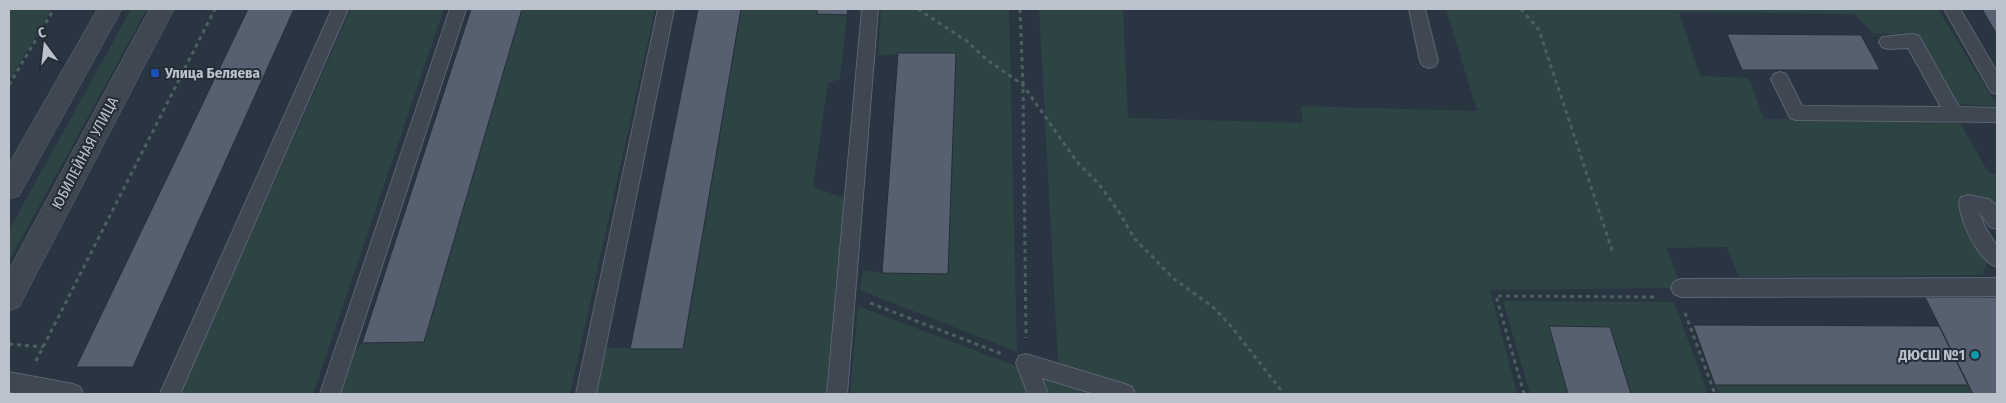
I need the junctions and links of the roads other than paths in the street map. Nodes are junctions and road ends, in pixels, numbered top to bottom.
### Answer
1 (110, 9) edge
2 (162, 9) edge
3 (340, 9) edge
4 (458, 9) edge
5 (666, 9) edge
6 (870, 9) edge
7 (1417, 9) edge
8 (1952, 9) edge
9 (1888, 42) dead end
10 (1429, 61) dead end
11 (1780, 79) dead end
12 (1997, 87) edge
13 (1954, 115) junction
14 (1997, 115) edge
15 (9, 188) edge
16 (1997, 221) edge
17 (1997, 259) edge
18 (1997, 287) edge
19 (1682, 297) road end
20 (9, 298) edge
21 (16, 384) edge
22 (74, 394) edge
23 (170, 394) edge
24 (330, 394) edge
25 (586, 394) edge
26 (837, 394) edge
27 (1038, 394) edge
28 (1125, 394) edge

1 - 15 street
2 - 20 street, ЮБИЛЕЙНАЯ УЛИЦА
3 - 23 lane
4 - 24 lane
5 - 25 lane
6 - 26 lane
7 - 10 lane
8 - 12 lane
9 - 13 lane
11 - 13 lane
13 - 14 lane
16 - 17 lane
18 - 19 lane
21 - 22 lane
27 - 28 lane

